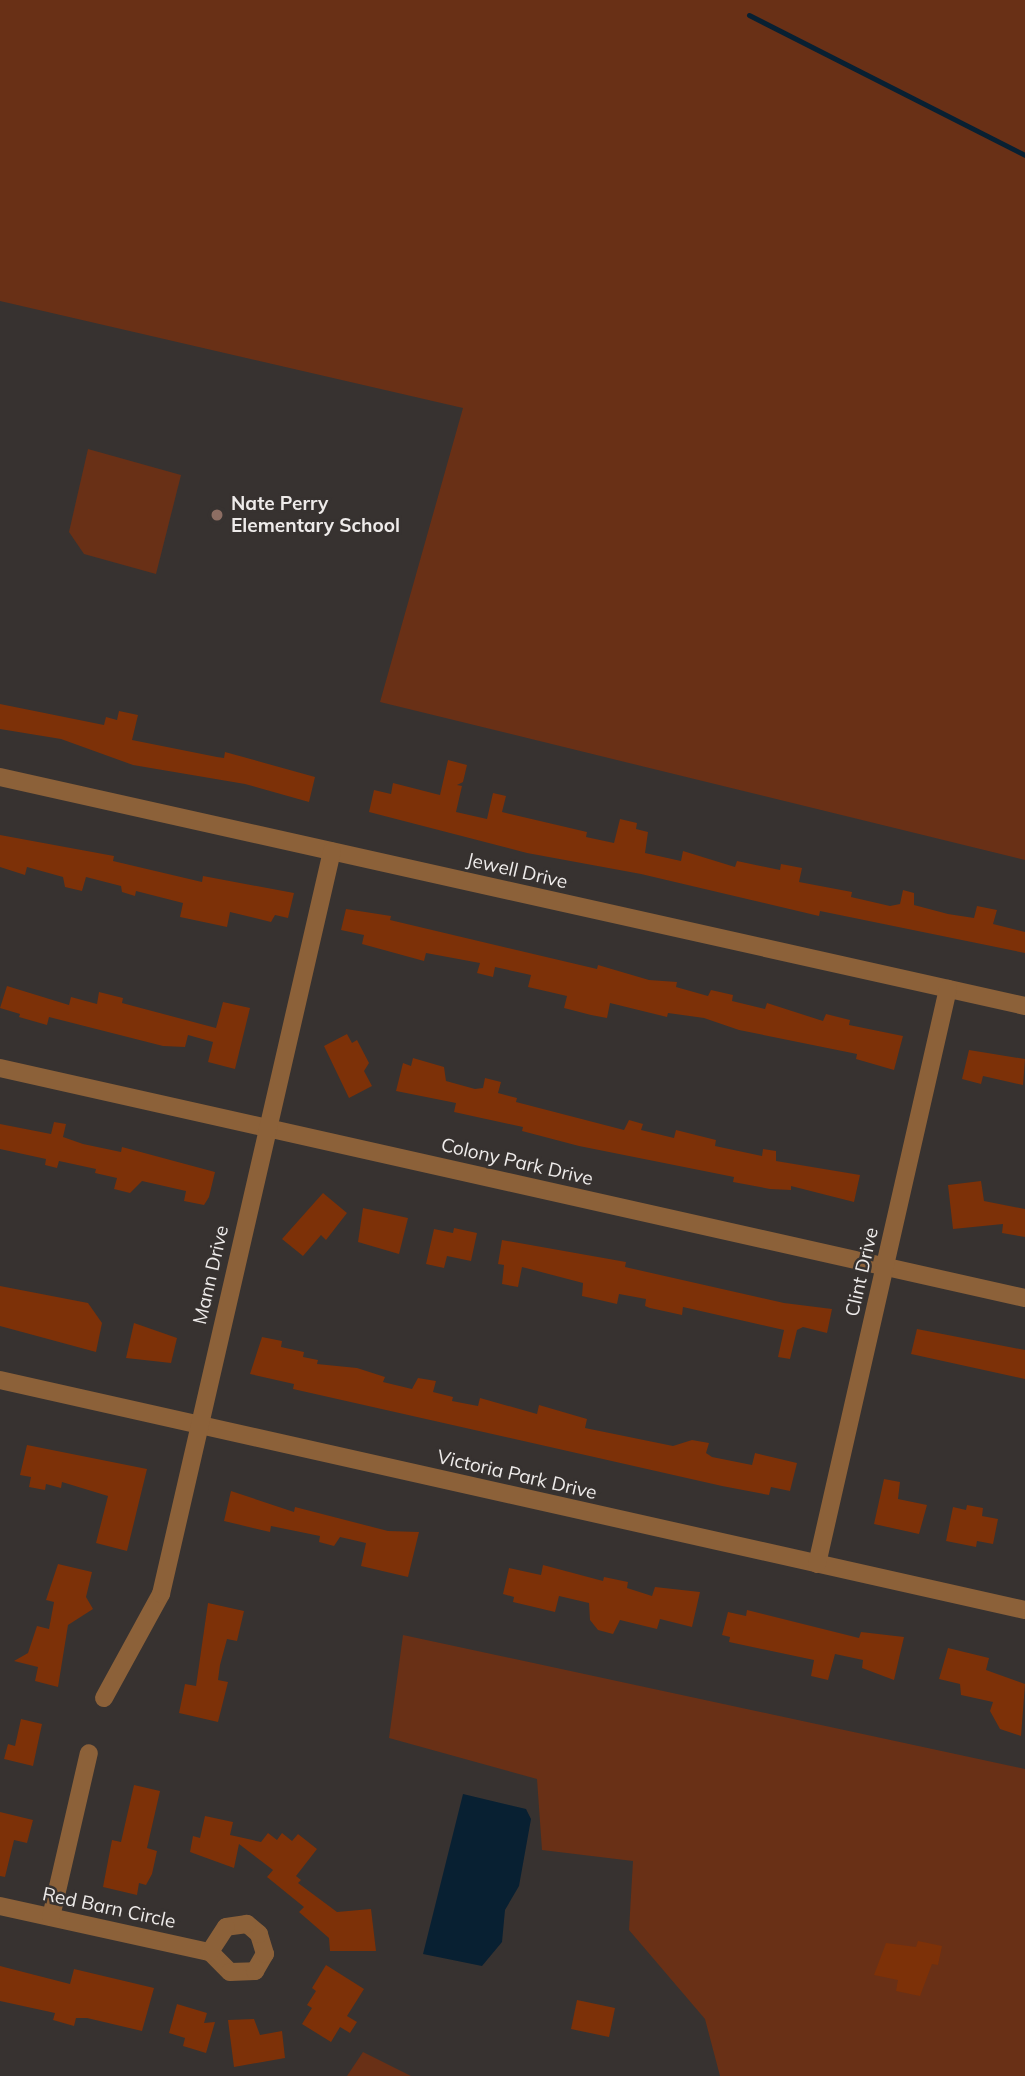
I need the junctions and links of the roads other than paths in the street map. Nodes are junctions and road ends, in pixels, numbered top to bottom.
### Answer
1 (0, 777) edge
2 (332, 851) junction
3 (948, 989) junction
4 (1025, 1006) edge
5 (0, 1068) edge
6 (267, 1127) junction
7 (885, 1266) junction
8 (1025, 1298) edge
9 (0, 1380) edge
10 (198, 1424) junction
11 (817, 1564) junction
12 (1025, 1610) edge
13 (104, 1698) dead end
14 (89, 1753) dead end
15 (0, 1906) edge
16 (51, 1917) junction
17 (210, 1952) dead end

1 - 2 street, Jewell Drive
2 - 3 street, Jewell Drive
2 - 6 street, Mann Drive
3 - 4 street, Jewell Drive
3 - 7 street, Clint Drive
5 - 6 street, Colony Park Drive
6 - 7 street, Colony Park Drive
6 - 10 street, Mann Drive
7 - 8 street, Colony Park Drive
7 - 11 street, Clint Drive
9 - 10 street, Victoria Park Drive
10 - 11 street, Victoria Park Drive
10 - 13 street, Mann Drive
11 - 12 street, Victoria Park Drive
14 - 16 street
15 - 16 street, Red Barn Circle
16 - 17 street, Red Barn Circle

